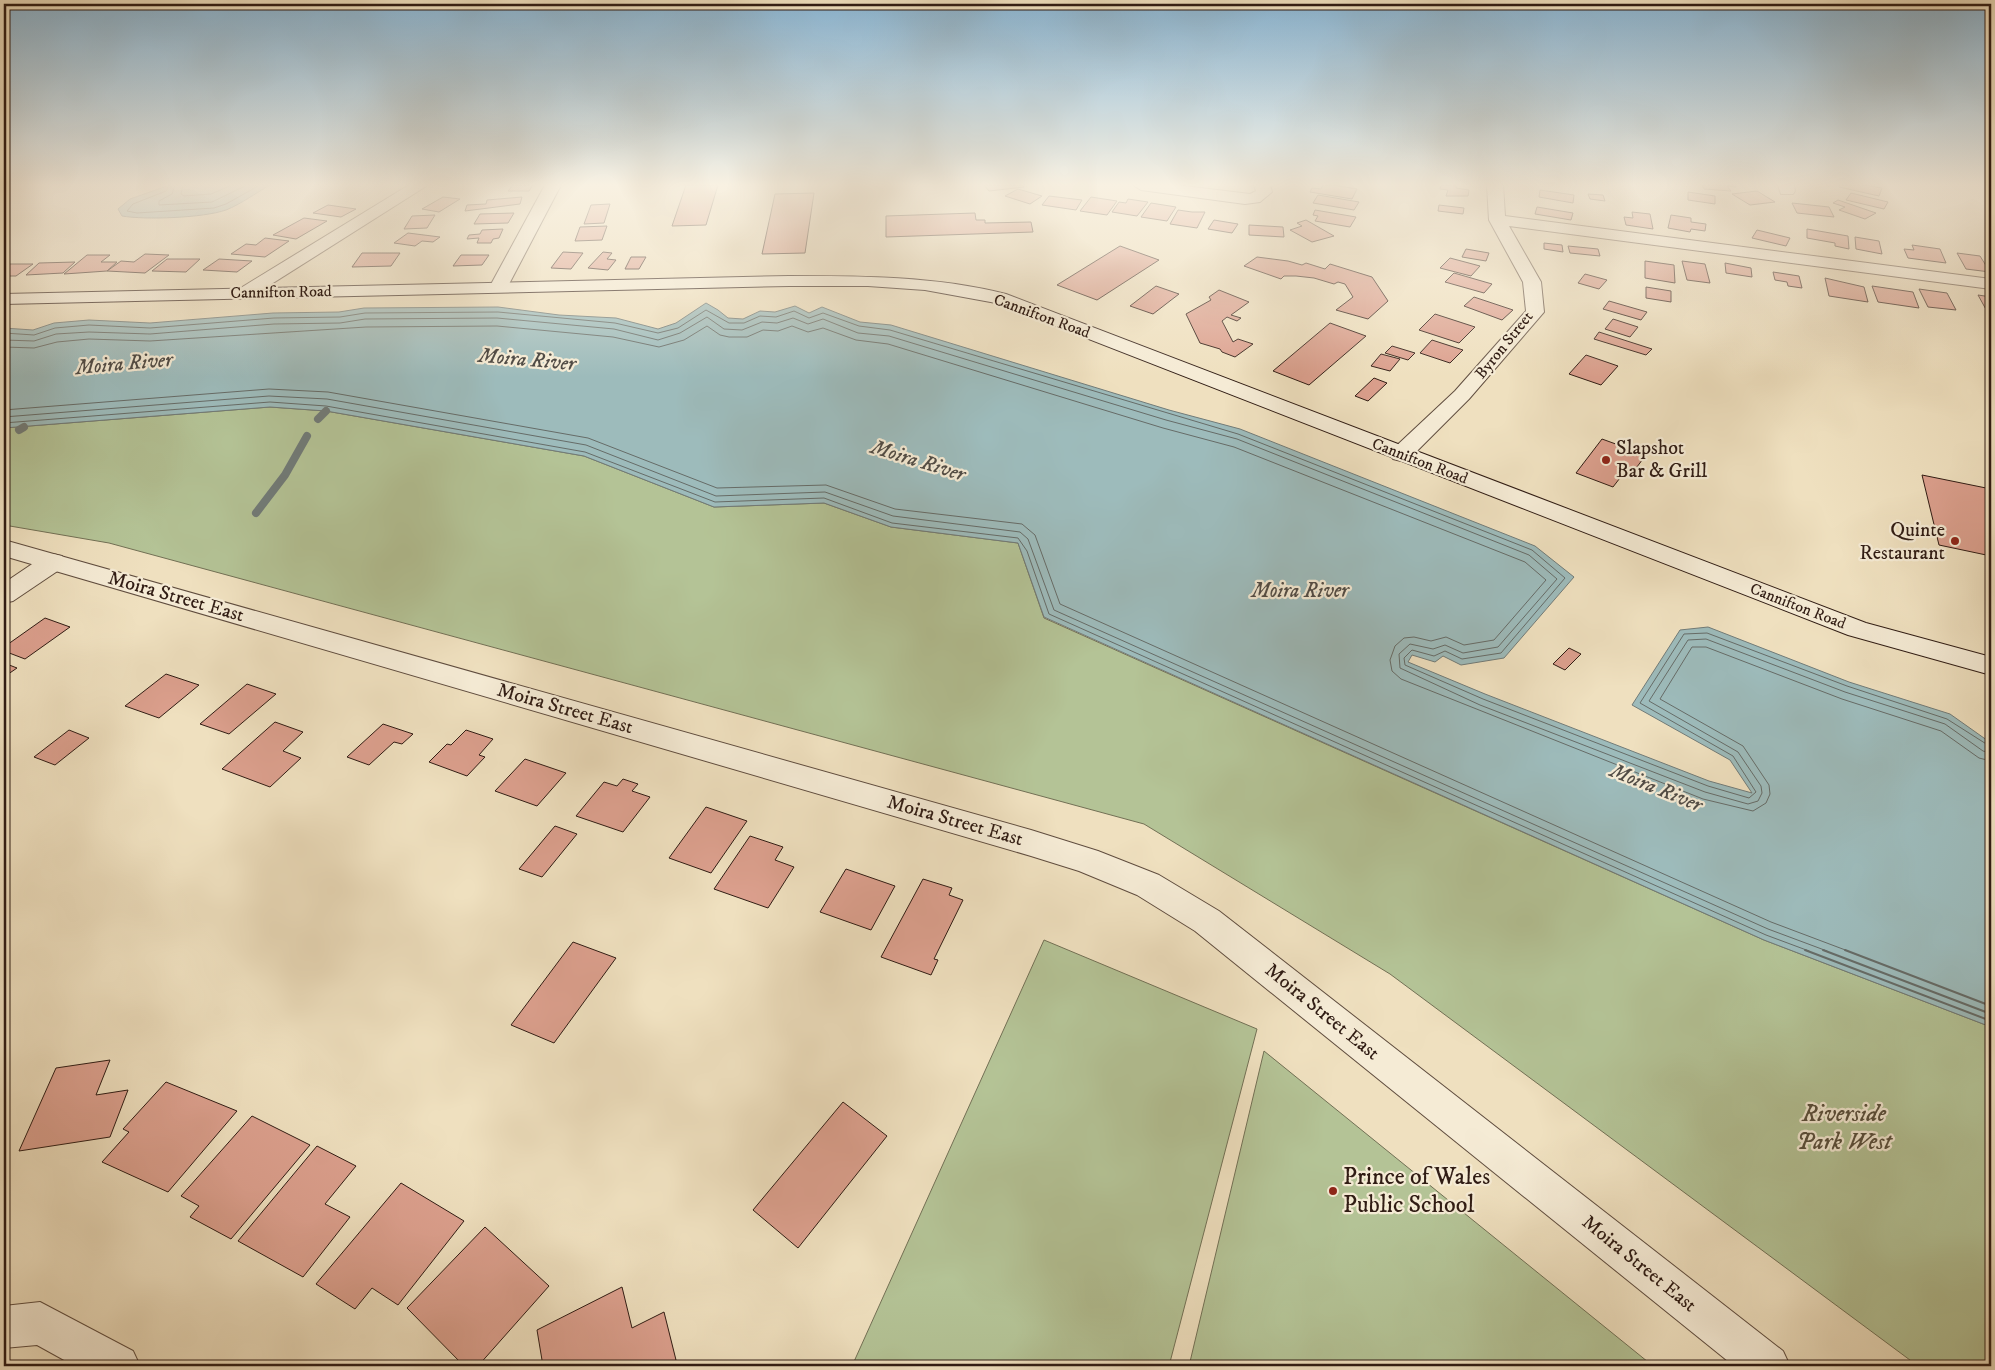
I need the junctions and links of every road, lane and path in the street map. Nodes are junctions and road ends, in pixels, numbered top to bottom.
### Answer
1 (316, 249) edge
2 (519, 249) edge
3 (1513, 249) edge
4 (1720, 249) edge
5 (1991, 284) edge
6 (498, 288) junction
7 (245, 293) junction
8 (4, 299) edge
9 (1401, 454) junction
10 (4, 548) edge
11 (53, 562) junction
12 (4, 595) edge
13 (1991, 666) edge
14 (4, 1327) edge
15 (118, 1366) edge
16 (1768, 1366) edge

1 - 7 street
2 - 6 street
3 - 9 street, Byron Street
4 - 5 street
6 - 7 street, Cannifton Road
6 - 9 street, Cannifton Road
7 - 8 street, Cannifton Road
9 - 13 street, Cannifton Road
10 - 11 street, Moira Street East
11 - 12 street
11 - 16 street, Moira Street East
14 - 15 street

